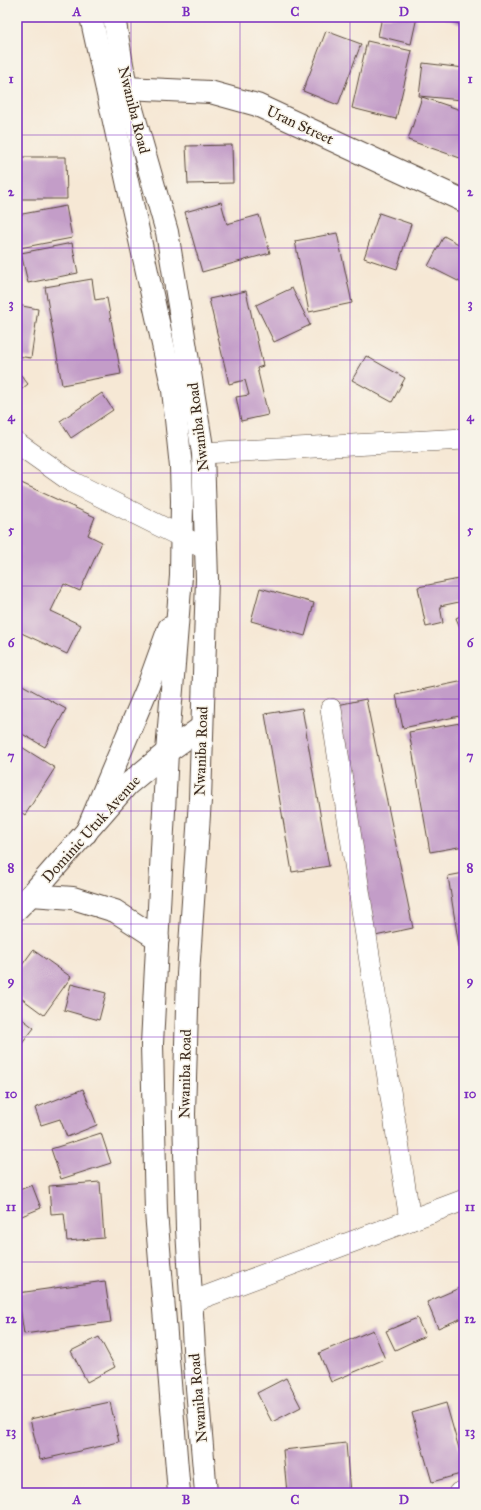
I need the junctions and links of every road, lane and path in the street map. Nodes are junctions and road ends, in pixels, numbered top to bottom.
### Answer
1 (91, 17) edge
2 (114, 17) edge
3 (101, 62) junction
4 (126, 88) junction
5 (464, 201) edge
6 (464, 439) edge
7 (17, 443) edge
8 (203, 453) junction
9 (182, 538) junction
10 (206, 549) junction
11 (178, 602) junction
12 (331, 709) dead end
13 (202, 727) junction
14 (167, 752) junction
15 (86, 833) junction
16 (24, 902) edge
17 (158, 939) junction
18 (464, 1200) edge
19 (410, 1220) junction
20 (191, 1302) junction
21 (464, 1492) edge
22 (179, 1493) edge
23 (206, 1493) edge
24 (458, 1493) edge

1 - 3 main road
2 - 4 main road, Nwaniba Road
3 - 4 main road
3 - 9 main road
4 - 5 main road, Uran Street
4 - 8 main road, Nwaniba Road
6 - 8 street
7 - 9 street
8 - 10 main road, Nwaniba Road
9 - 10 street
9 - 11 main road
10 - 13 main road, Nwaniba Road
11 - 14 main road
11 - 15 main road
12 - 19 street
13 - 14 main road, Dominic Utuk Avenue
13 - 20 main road, Nwaniba Road
14 - 15 main road, Dominic Utuk Avenue
14 - 17 main road
15 - 16 main road, Dominic Utuk Avenue
16 - 17 main road
17 - 22 main road
18 - 19 street
19 - 20 street
20 - 23 main road, Nwaniba Road
21 - 24 street

